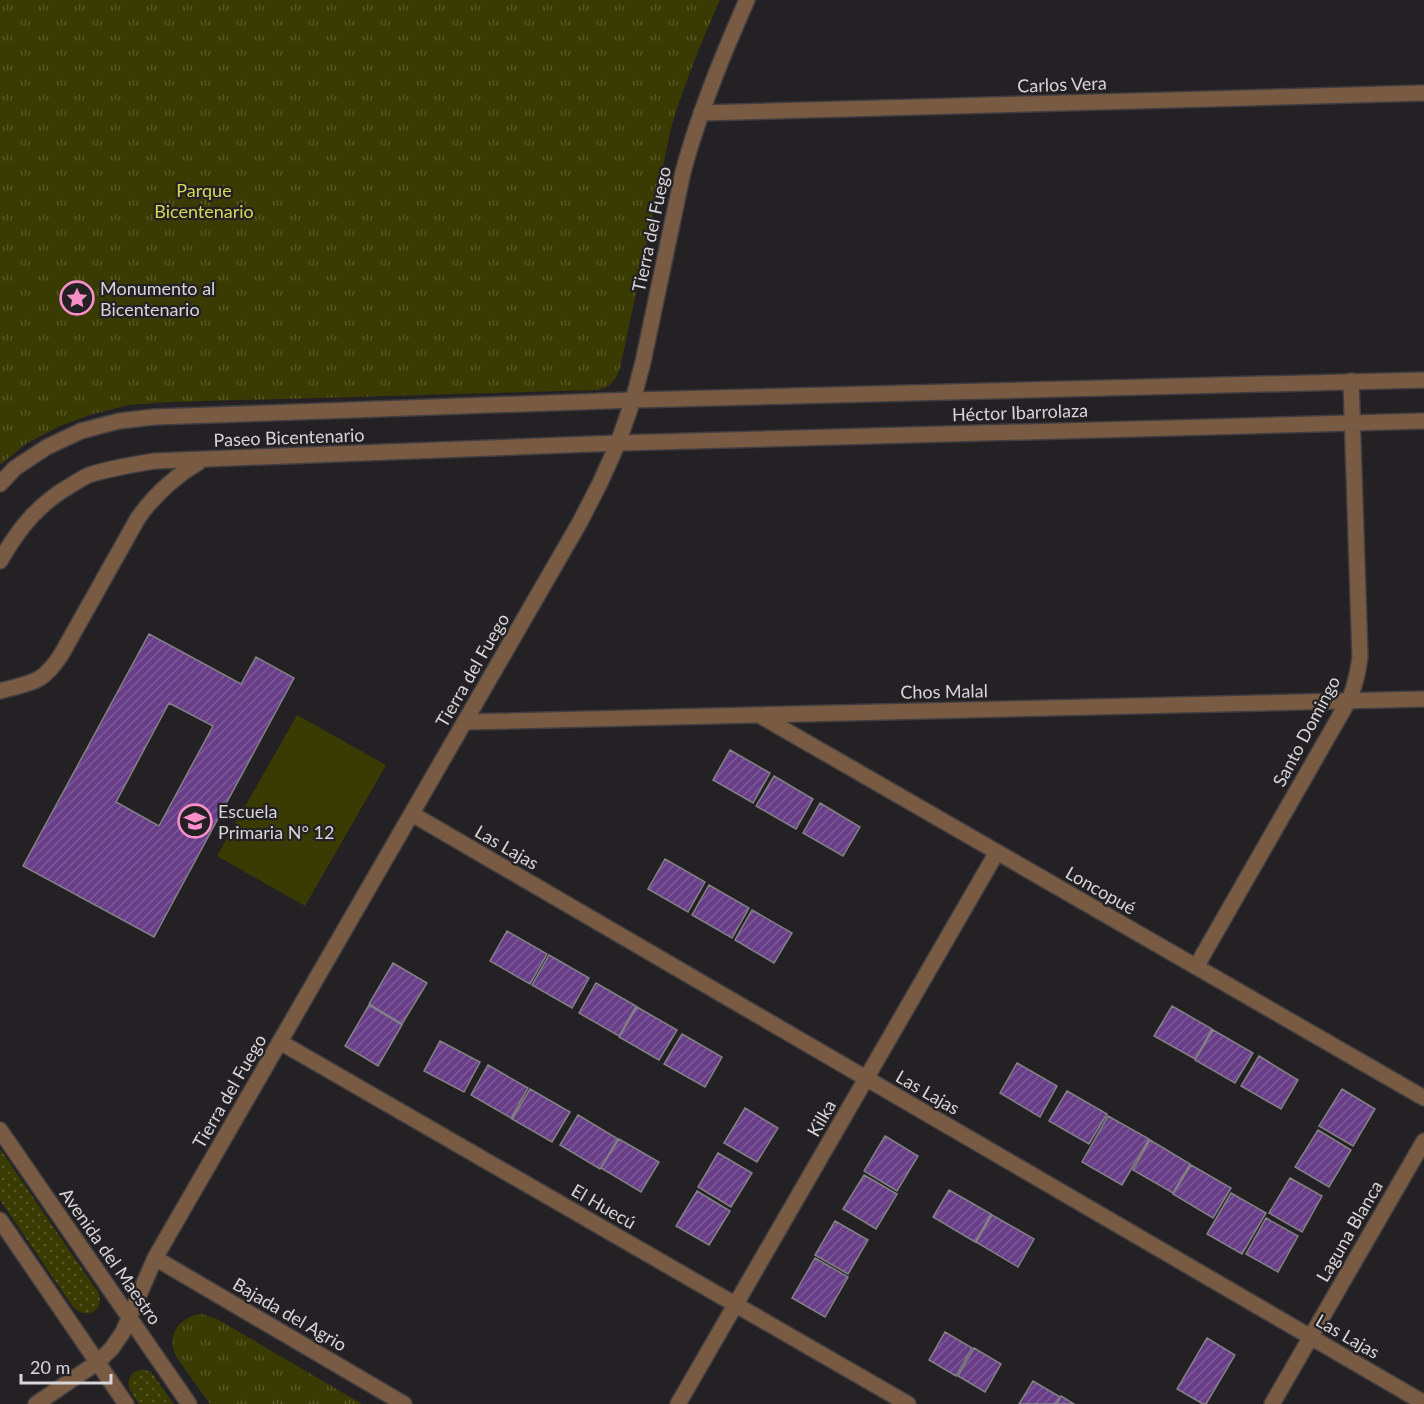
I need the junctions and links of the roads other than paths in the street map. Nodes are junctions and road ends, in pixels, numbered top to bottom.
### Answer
1 (747, 0) edge
2 (1424, 93) edge
3 (700, 113) junction
4 (1424, 380) edge
5 (1351, 381) junction
6 (633, 400) junction
7 (1424, 421) edge
8 (1353, 423) junction
9 (618, 443) junction
10 (201, 460) junction
11 (0, 484) edge
12 (0, 561) edge
13 (0, 691) edge
14 (1424, 699) edge
15 (1348, 700) junction
16 (759, 715) junction
17 (465, 722) junction
18 (412, 814) junction
19 (997, 852) junction
20 (1196, 967) junction
21 (280, 1042) junction
22 (866, 1078) junction
23 (1424, 1098) edge
24 (0, 1130) edge
25 (1424, 1141) edge
26 (0, 1220) edge
27 (155, 1258) junction
28 (735, 1304) junction
29 (129, 1317) junction
30 (1311, 1337) junction
31 (98, 1362) junction
32 (1424, 1402) edge
33 (36, 1404) edge
34 (126, 1404) edge
35 (189, 1404) edge
36 (404, 1404) edge
37 (678, 1404) edge
38 (908, 1404) edge
39 (1272, 1404) edge

1 - 3 street, Tierra del Fuego
2 - 3 street, Carlos Vera
3 - 6 street, Tierra del Fuego
4 - 5 street, Héctor Ibarrolaza
5 - 6 street, Héctor Ibarrolaza
5 - 8 street, Santo Domingo
6 - 9 street, Tierra del Fuego
6 - 11 street, Paseo Bicentenario
7 - 8 street, Héctor Ibarrolaza
8 - 9 street, Héctor Ibarrolaza
8 - 15 street, Santo Domingo
9 - 10 street, Paseo Bicentenario
9 - 17 street, Tierra del Fuego
10 - 12 street, Paseo Bicentenario
10 - 13 street
14 - 15 street, Chos Malal
15 - 16 street, Chos Malal
15 - 20 street, Santo Domingo
16 - 17 street, Chos Malal
16 - 19 street, Loncopué
17 - 18 street, Tierra del Fuego
18 - 21 street, Tierra del Fuego
18 - 22 street, Las Lajas
19 - 20 street, Loncopué
19 - 22 street, Kilka
20 - 23 street, Loncopué
21 - 27 street, Tierra del Fuego
21 - 28 street, El Huecú
22 - 28 street, Kilka
22 - 30 street, Las Lajas
24 - 29 street, Avenida del Maestro
25 - 30 street, Laguna Blanca
26 - 31 street
27 - 29 street, Tierra del Fuego
27 - 36 street, Bajada del Agrio
28 - 37 street, Kilka
28 - 38 street, El Huecú
29 - 31 street, Tierra del Fuego
29 - 35 street, Avenida del Maestro
30 - 32 street, Las Lajas
30 - 39 street, Laguna Blanca
31 - 33 street, Tierra del Fuego
31 - 34 street

